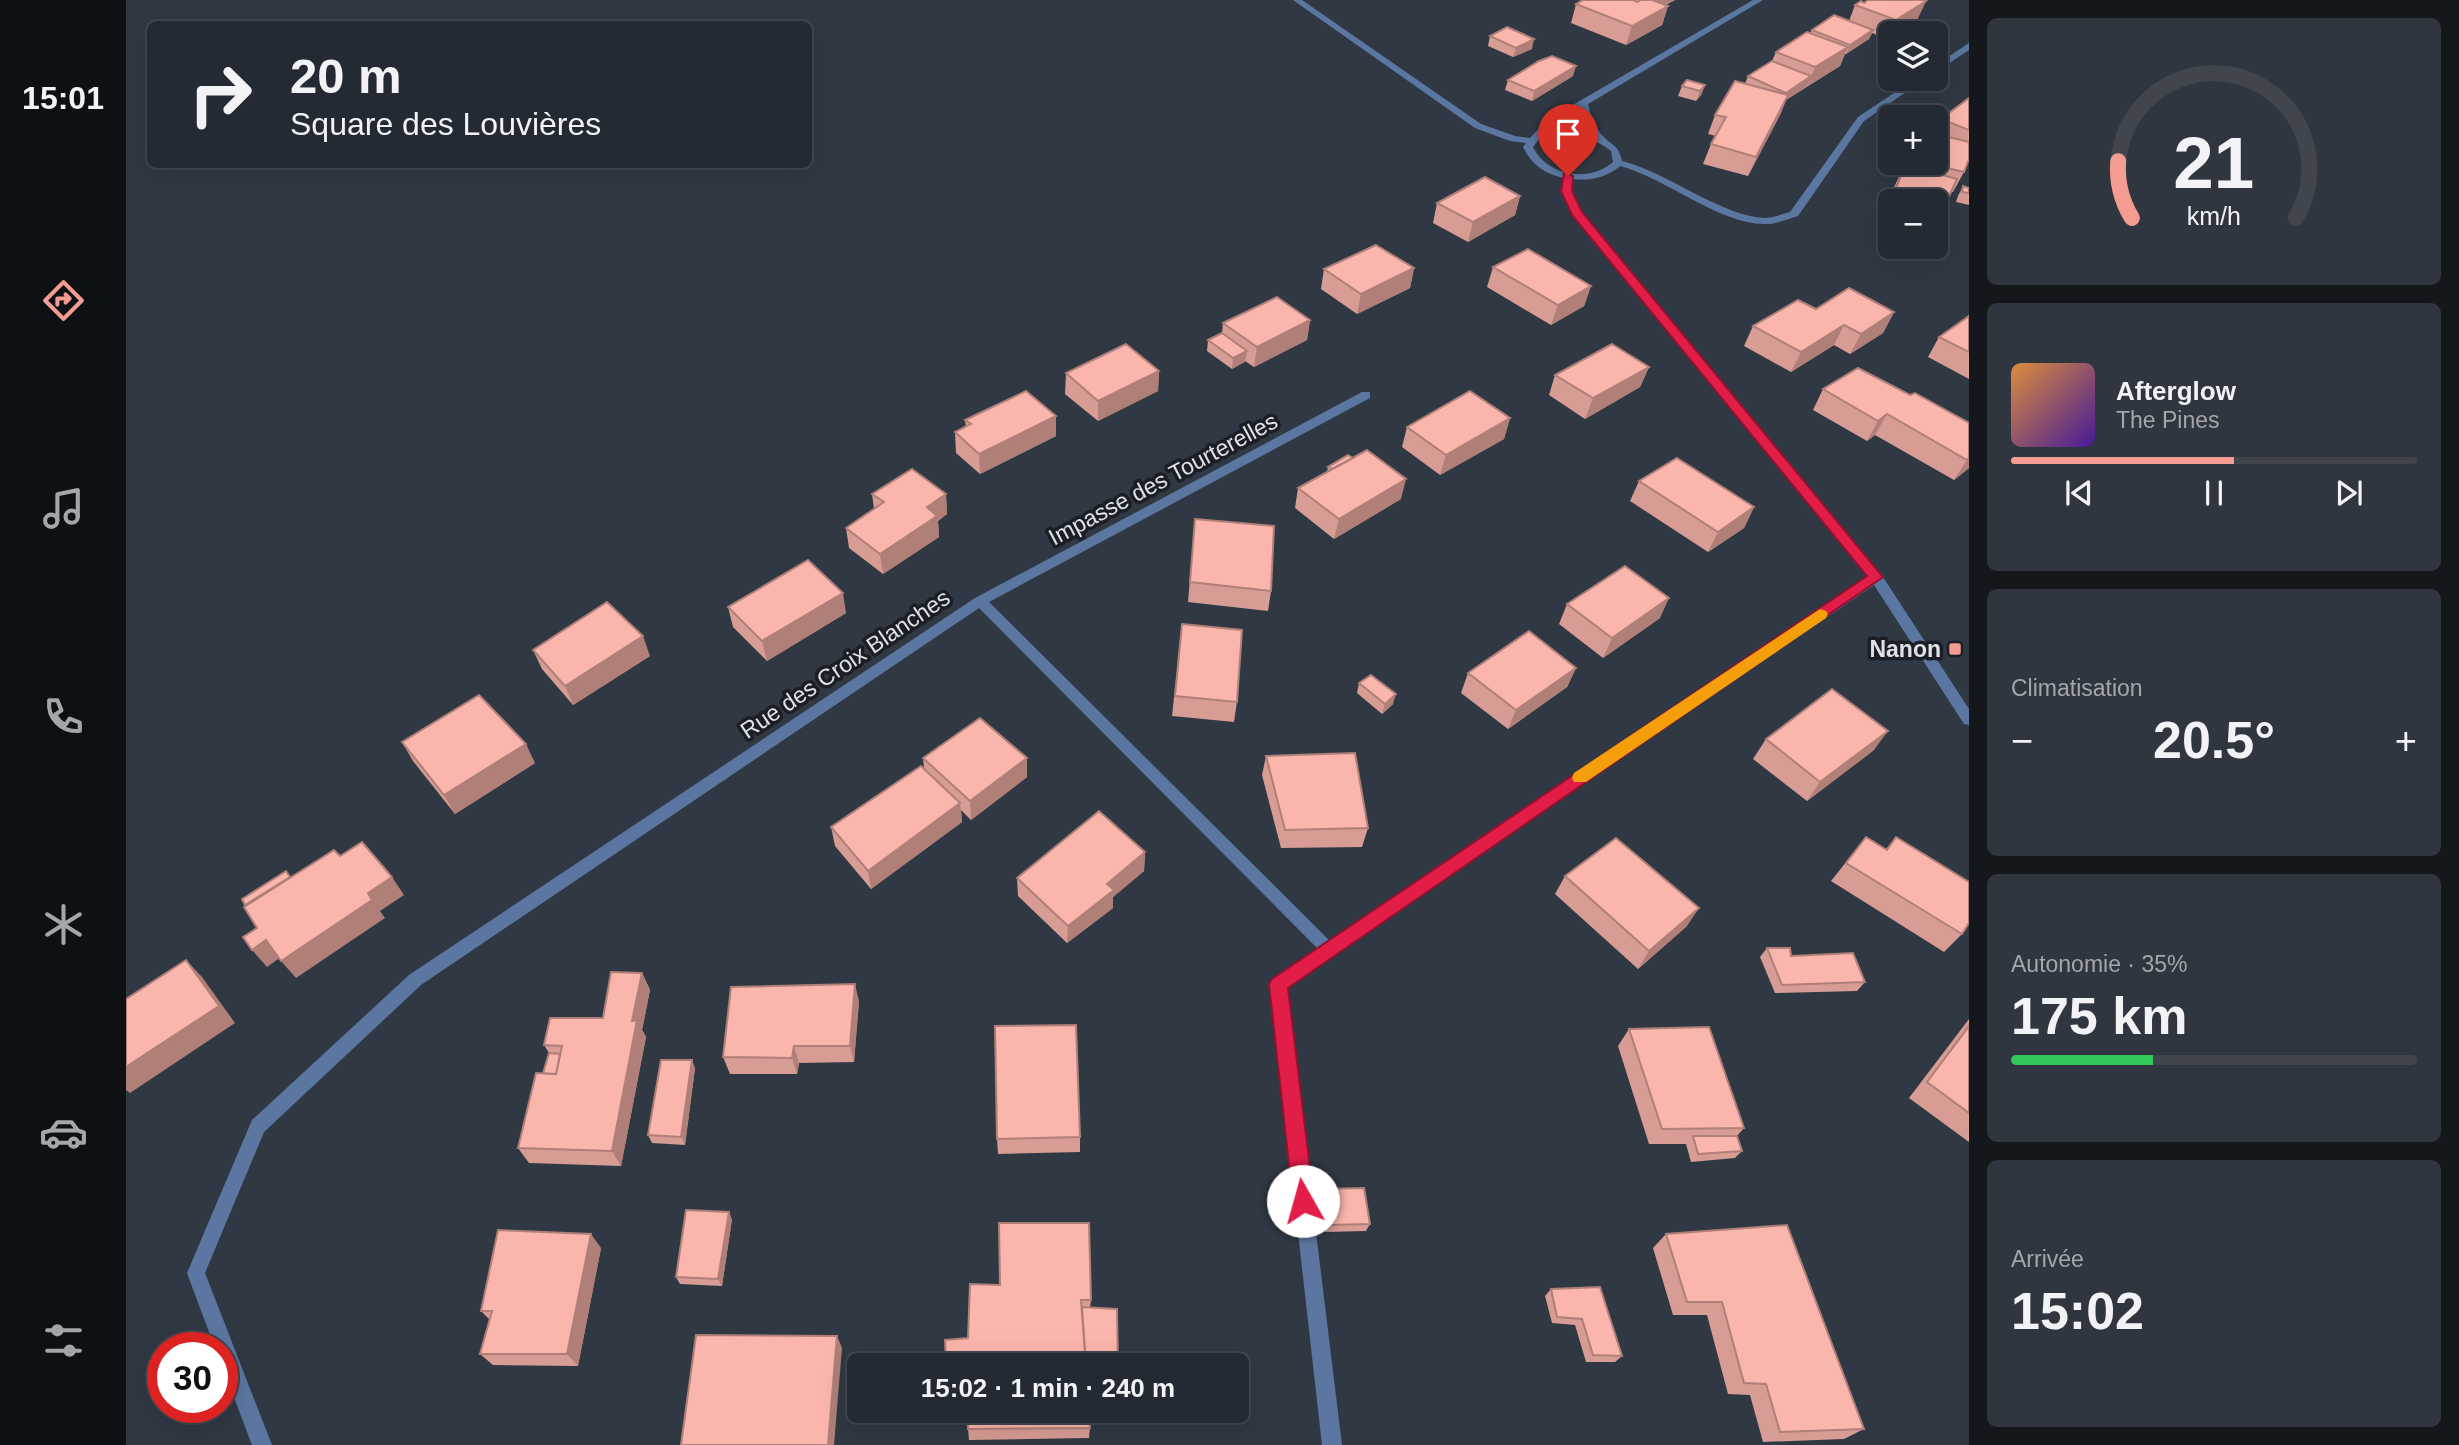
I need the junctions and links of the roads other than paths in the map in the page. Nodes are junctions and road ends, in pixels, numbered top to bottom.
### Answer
1 (1297, 0) edge
2 (1759, 0) edge
3 (1969, 46) edge
4 (1948, 61) edge
5 (1903, 91) edge
6 (1583, 102) junction
7 (1599, 138) junction
8 (1534, 139) junction
9 (1618, 163) junction
10 (1568, 176) junction
11 (1366, 395) dead end
12 (1876, 577) junction
13 (980, 601) junction
14 (1969, 720) edge
15 (1328, 948) junction
16 (262, 1445) edge
17 (1332, 1445) edge

1 - 8 street
2 - 6 street
3 - 4 street
5 - 9 street
6 - 7 street
6 - 8 street
7 - 8 street
7 - 9 street
8 - 10 street
9 - 10 street
10 - 12 street
11 - 13 street, Impasse des Tourterelles
12 - 14 street
12 - 15 street
13 - 15 street, Rue des Croix Blanches
13 - 16 street, Rue des Croix Blanches
15 - 17 street

